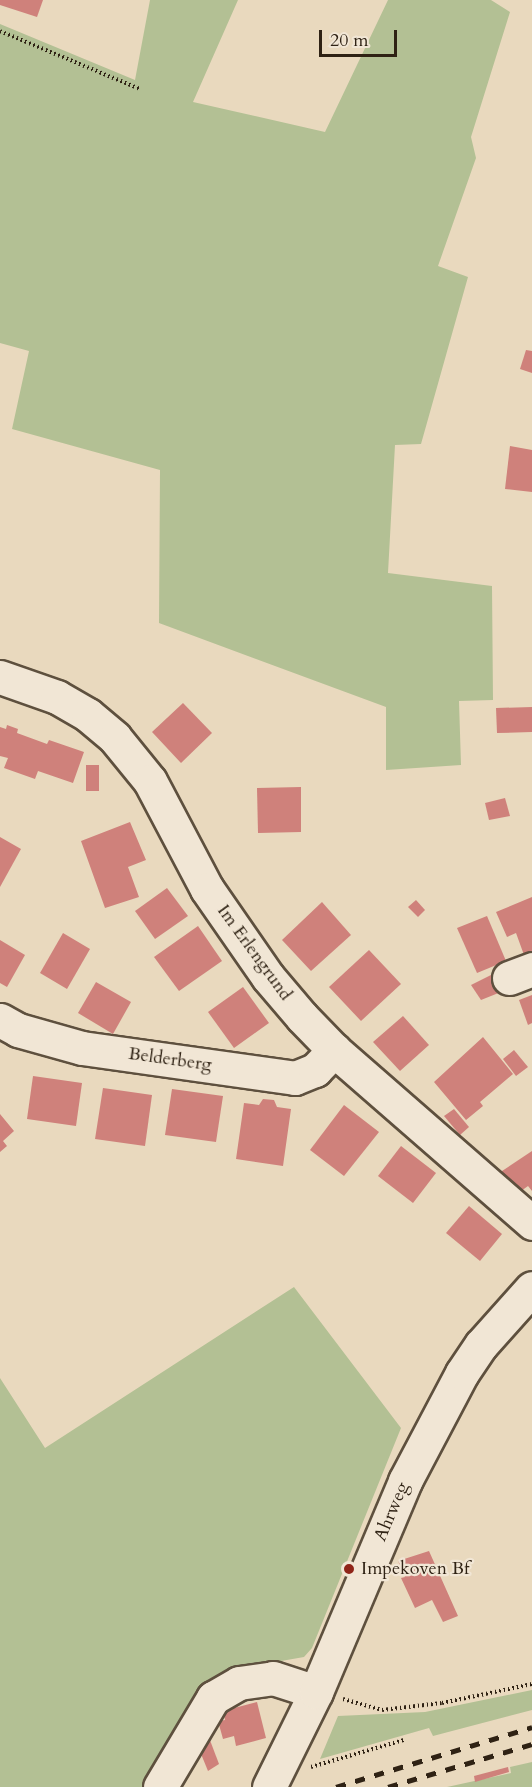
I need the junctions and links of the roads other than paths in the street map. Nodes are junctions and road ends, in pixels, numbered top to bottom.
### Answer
1 (0, 677) edge
2 (0, 1020) edge
3 (334, 1050) junction
4 (532, 1223) edge
5 (532, 1288) edge
6 (316, 1692) junction
7 (160, 1787) edge
8 (269, 1787) edge

1 - 3 street, Im Erlengrund
2 - 3 street, Belderberg
3 - 4 street, Im Erlengrund
5 - 6 street, Ahrweg
6 - 7 street
6 - 8 street, Ahrweg

